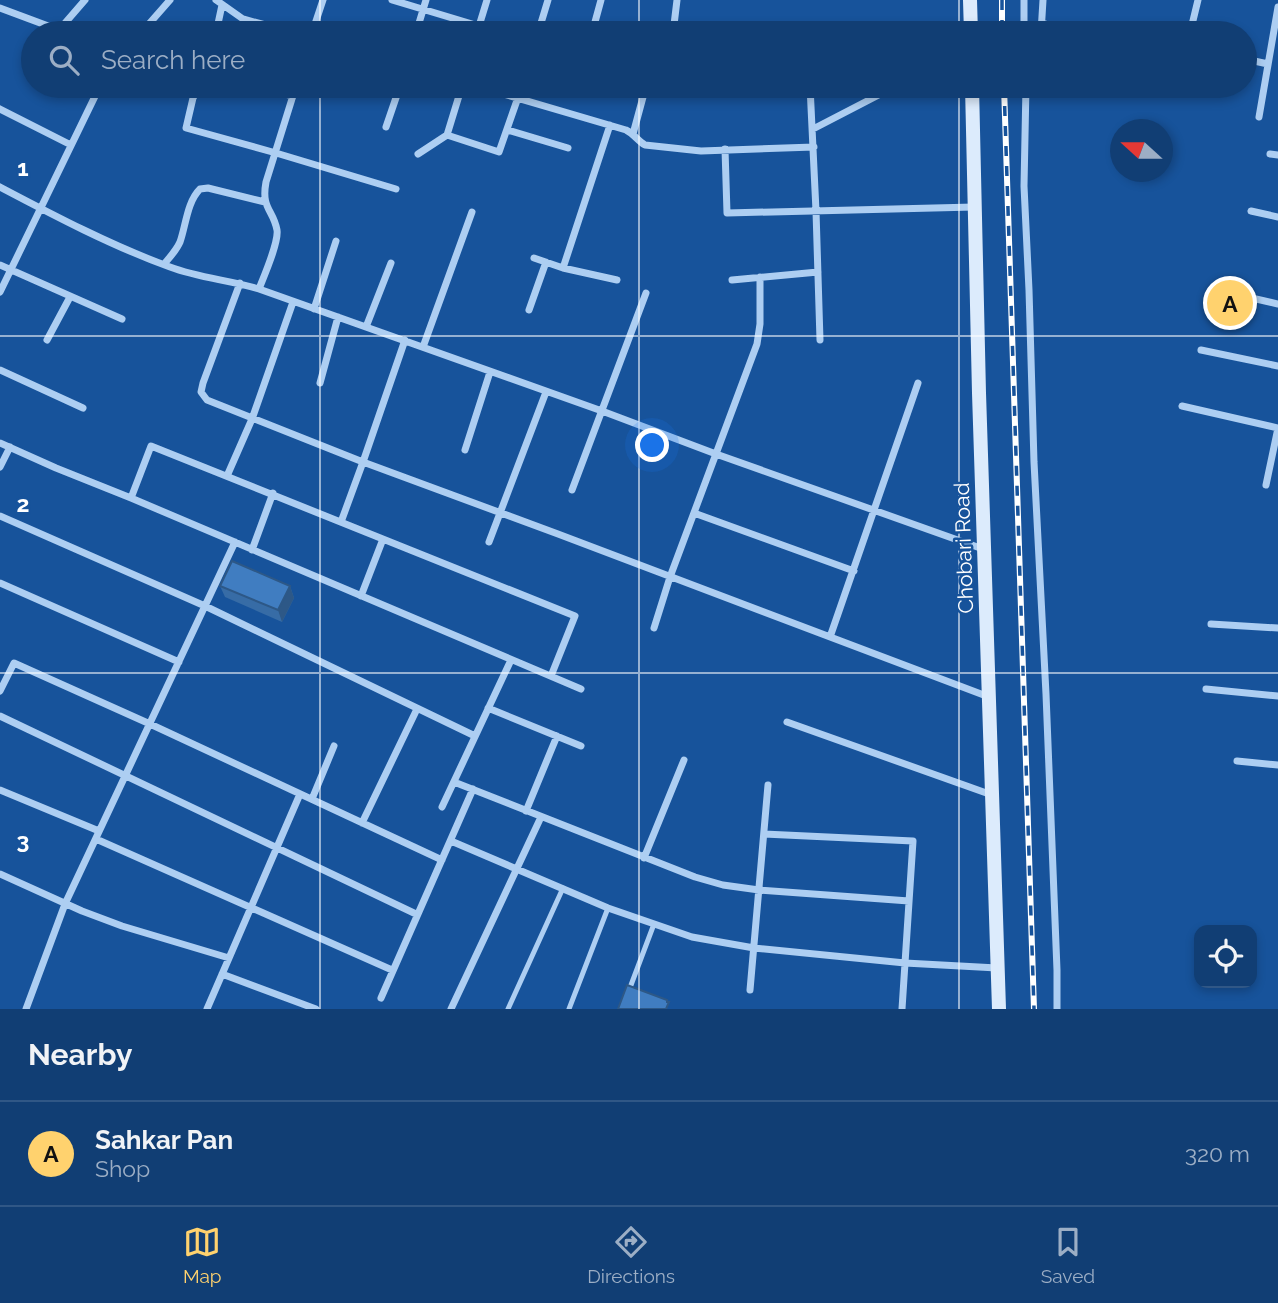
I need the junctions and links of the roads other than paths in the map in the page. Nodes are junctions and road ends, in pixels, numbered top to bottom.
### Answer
1 (4, 0) edge
2 (85, 0) edge
3 (170, 0) edge
4 (323, 0) edge
5 (392, 0) edge
6 (426, 0) edge
7 (487, 0) edge
8 (548, 0) edge
9 (601, 0) edge
10 (677, 0) edge
11 (970, 0) edge
12 (1024, 0) edge
13 (1043, 0) edge
14 (1198, 0) edge
15 (219, 3) edge
16 (0, 6) edge
17 (424, 9) junction
18 (1278, 9) edge
19 (37, 21) edge
20 (67, 21) edge
21 (152, 21) edge
22 (217, 21) edge
23 (250, 21) edge
24 (316, 21) edge
25 (420, 21) edge
26 (463, 21) edge
27 (481, 21) edge
28 (542, 21) edge
29 (595, 21) edge
30 (674, 21) edge
31 (971, 21) edge
32 (1024, 21) edge
33 (1042, 21) edge
34 (1193, 21) edge
35 (1257, 62) edge
36 (1268, 64) junction
37 (94, 98) edge
38 (194, 98) edge
39 (292, 98) edge
40 (396, 98) edge
41 (458, 98) edge
42 (518, 98) joint
43 (643, 98) edge
44 (811, 98) edge
45 (873, 98) edge
46 (972, 98) edge
47 (1026, 98) edge
48 (0, 109) edge
49 (1259, 117) dead end
50 (610, 125) junction
51 (386, 127) dead end
52 (813, 129) junction
53 (508, 130) junction
54 (633, 134) junction
55 (447, 135) junction
56 (71, 145) junction
57 (814, 147) junction
58 (568, 148) dead end
59 (725, 149) junction
60 (276, 153) junction
61 (418, 154) dead end
62 (0, 187) edge
63 (396, 189) dead end
64 (266, 205) junction
65 (975, 207) junction
66 (41, 209) junction
67 (816, 211) junction
68 (1251, 211) dead end
69 (472, 212) dead end
70 (1278, 217) edge
71 (336, 241) dead end
72 (534, 258) dead end
73 (546, 262) junction
74 (391, 263) dead end
75 (164, 264) junction
76 (0, 265) edge
77 (563, 268) junction
78 (11, 270) junction
79 (818, 272) junction
80 (760, 277) junction
81 (617, 280) dead end
82 (732, 280) dead end
83 (240, 283) junction
84 (259, 289) junction
85 (1222, 291) dead end
86 (0, 292) edge
87 (646, 293) dead end
88 (70, 296) junction
89 (293, 302) junction
90 (1278, 304) edge
91 (314, 309) junction
92 (529, 310) dead end
93 (338, 317) junction
94 (122, 319) dead end
95 (366, 327) junction
96 (47, 340) dead end
97 (820, 340) dead end
98 (405, 341) junction
99 (423, 347) junction
100 (1201, 351) dead end
101 (1278, 366) edge
102 (0, 370) edge
103 (490, 372) junction
104 (320, 383) dead end
105 (918, 383) dead end
106 (546, 392) junction
107 (1182, 406) dead end
108 (83, 408) dead end
109 (602, 411) junction
110 (252, 419) junction
111 (1278, 428) edge
112 (0, 443) edge
113 (10, 447) junction
114 (465, 450) dead end
115 (716, 454) junction
116 (1275, 458) edge
117 (363, 462) junction
118 (0, 467) edge
119 (227, 476) junction
120 (1266, 485) dead end
121 (572, 490) dead end
122 (273, 494) junction
123 (131, 498) junction
124 (875, 510) junction
125 (501, 513) junction
126 (694, 513) junction
127 (0, 516) edge
128 (341, 522) junction
129 (383, 538) junction
130 (234, 542) junction
131 (489, 542) dead end
132 (985, 549) junction
133 (252, 550) junction
134 (854, 571) junction
135 (670, 577) junction
136 (0, 583) edge
137 (361, 596) junction
138 (205, 606) junction
139 (1211, 624) dead end
140 (654, 628) dead end
141 (1278, 628) edge
142 (831, 637) junction
143 (511, 660) junction
144 (178, 662) junction
145 (551, 676) junction
146 (581, 689) dead end
147 (1206, 689) dead end
148 (0, 691) edge
149 (1278, 696) edge
150 (990, 697) junction
151 (488, 708) junction
152 (417, 709) junction
153 (0, 716) edge
154 (787, 722) dead end
155 (150, 724) junction
156 (475, 736) junction
157 (557, 736) junction
158 (334, 746) dead end
159 (581, 746) dead end
160 (684, 760) dead end
161 (1237, 761) dead end
162 (1278, 765) edge
163 (125, 776) junction
164 (454, 782) junction
165 (768, 785) dead end
166 (472, 789) junction
167 (0, 790) edge
168 (300, 794) junction
169 (993, 796) junction
170 (312, 799) junction
171 (442, 807) dead end
172 (526, 811) junction
173 (541, 817) junction
174 (362, 822) junction
175 (764, 834) junction
176 (98, 835) junction
177 (451, 841) junction
178 (277, 848) junction
179 (644, 858) junction
180 (442, 860) junction
181 (517, 868) junction
182 (1, 877) edge
183 (563, 888) junction
184 (759, 890) junction
185 (909, 901) junction
186 (65, 904) junction
187 (251, 907) junction
188 (608, 908) junction
189 (416, 914) junction
190 (654, 924) junction
191 (754, 948) junction
192 (229, 958) junction
193 (905, 963) junction
194 (998, 968) junction
195 (393, 970) junction
196 (222, 974) junction
197 (750, 990) dead end
198 (626, 997) edge
199 (381, 998) dead end
200 (26, 1009) edge
201 (207, 1009) edge
202 (316, 1009) edge
203 (451, 1009) edge
204 (508, 1009) edge
205 (569, 1009) edge
206 (902, 1009) edge
207 (999, 1009) edge
208 (1057, 1009) edge

1 - 16 street
2 - 20 street
3 - 21 street
4 - 24 street
5 - 17 street
6 - 17 street
7 - 27 street
8 - 28 street
9 - 29 street
10 - 30 street
11 - 31 street
12 - 32 street
13 - 33 street
14 - 34 street
15 - 22 street
15 - 23 street
16 - 19 street
17 - 25 street
17 - 26 street
18 - 36 street
35 - 36 street
36 - 49 street
37 - 56 street
38 - 60 street
39 - 60 street
40 - 51 street
41 - 55 street
42 - 50 street
42 - 53 street
43 - 54 street
44 - 52 street
45 - 52 street
46 - 65 street, Chobari Road
47 - 208 street
48 - 56 street
50 - 54 street
50 - 77 street
52 - 57 street
53 - 55 street
53 - 58 street
54 - 59 street
55 - 61 street
56 - 66 street
57 - 59 street
57 - 67 street
59 - 67 street
60 - 63 street
60 - 64 street
62 - 66 street
64 - 75 street
64 - 84 street
65 - 67 street
65 - 132 street, Chobari Road
66 - 75 street
66 - 78 street
67 - 79 street
68 - 70 street
69 - 99 street
71 - 91 street
72 - 73 street
73 - 77 street
73 - 92 street
74 - 95 street
75 - 83 street
76 - 78 street
77 - 81 street
78 - 86 street
78 - 88 street
79 - 80 street
79 - 97 street
80 - 82 street
80 - 115 street
83 - 84 street
83 - 110 street
84 - 89 street
85 - 90 street
87 - 109 street
88 - 94 street
88 - 96 street
89 - 91 street
89 - 110 street
91 - 93 street
93 - 95 street
93 - 104 street
95 - 98 street
98 - 99 street
98 - 117 street
99 - 103 street
100 - 101 street
102 - 108 street
103 - 106 street
103 - 114 street
105 - 124 street
106 - 109 street
106 - 125 street
107 - 111 street
109 - 115 street
109 - 121 street
110 - 117 street
110 - 119 street
111 - 116 street
112 - 113 street
113 - 118 street
113 - 123 street
115 - 124 street
115 - 126 street
116 - 120 street
117 - 125 street
117 - 128 street
119 - 122 street
119 - 123 street
122 - 128 street
122 - 133 street
123 - 130 street
124 - 132 street
124 - 134 street
125 - 131 street
125 - 135 street
126 - 134 street
126 - 135 street
127 - 138 street
128 - 129 street
129 - 137 street
129 - 145 street
130 - 133 street
130 - 138 street
132 - 150 street, Chobari Road
133 - 137 street
134 - 142 street
135 - 140 street
135 - 142 street
136 - 144 street
137 - 143 street
138 - 144 street
138 - 152 street
139 - 141 street
142 - 150 street
143 - 145 street
143 - 151 street
144 - 155 street
145 - 146 street
147 - 149 street
148 - 155 street
150 - 169 street, Chobari Road
151 - 156 street
151 - 157 street
152 - 156 street
152 - 174 street
153 - 163 street
154 - 169 street
155 - 163 street
155 - 168 street
156 - 164 street
157 - 159 street
157 - 172 street
158 - 170 street
160 - 179 street
161 - 162 street
163 - 176 street
163 - 178 street
164 - 166 street
164 - 171 street
165 - 175 street
166 - 172 street
166 - 177 street
167 - 176 street
168 - 170 street
168 - 178 street
169 - 194 street, Chobari Road
170 - 174 street
172 - 173 street
173 - 179 street
173 - 181 street
174 - 180 street
175 - 184 street
175 - 185 street
176 - 186 street
176 - 187 street
177 - 180 street
177 - 181 street
178 - 187 street
178 - 189 street
179 - 184 street
180 - 189 street
181 - 183 street
181 - 203 street
182 - 186 street
183 - 188 street
183 - 204 lane
184 - 185 street
184 - 191 street
185 - 193 street
186 - 192 street
186 - 200 street
187 - 192 street
187 - 195 street
188 - 190 street
188 - 205 lane
189 - 195 street
190 - 191 street
190 - 198 lane
191 - 193 street
191 - 197 street
192 - 196 street
193 - 194 street
193 - 206 street
194 - 207 street, Chobari Road
195 - 199 street
196 - 201 street
196 - 202 street

